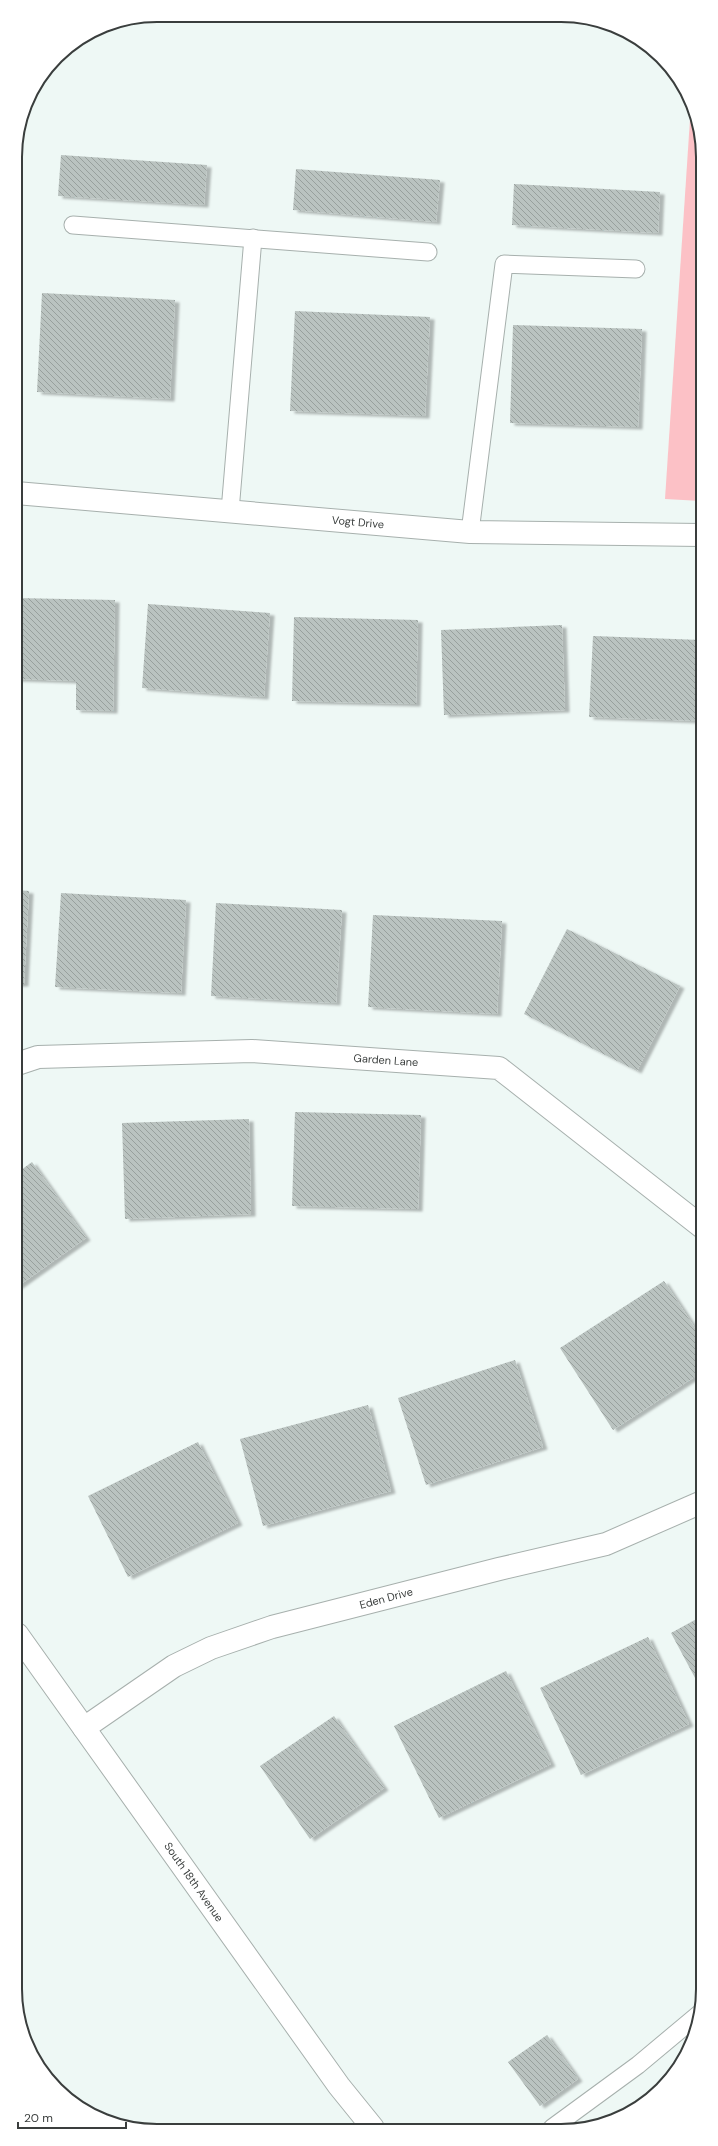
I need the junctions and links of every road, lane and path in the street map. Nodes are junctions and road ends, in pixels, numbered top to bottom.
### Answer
1 (73, 225) dead end
2 (253, 238) junction
3 (428, 252) dead end
4 (636, 269) dead end
5 (22, 494) edge
6 (230, 511) junction
7 (470, 532) junction
8 (696, 535) edge
9 (22, 1062) edge
10 (696, 1222) edge
11 (696, 1505) edge
12 (22, 1641) edge
13 (84, 1728) junction
14 (692, 2020) edge
15 (370, 2124) edge
16 (558, 2124) edge

1 - 2 lane
2 - 3 lane
2 - 6 lane
4 - 7 lane
5 - 6 street, Vogt Drive
6 - 7 street, Vogt Drive
7 - 8 street, Vogt Drive
9 - 10 street, Garden Lane
11 - 13 street, Eden Drive
12 - 13 street, South 18th Avenue
13 - 15 street, South 18th Avenue
14 - 16 lane

